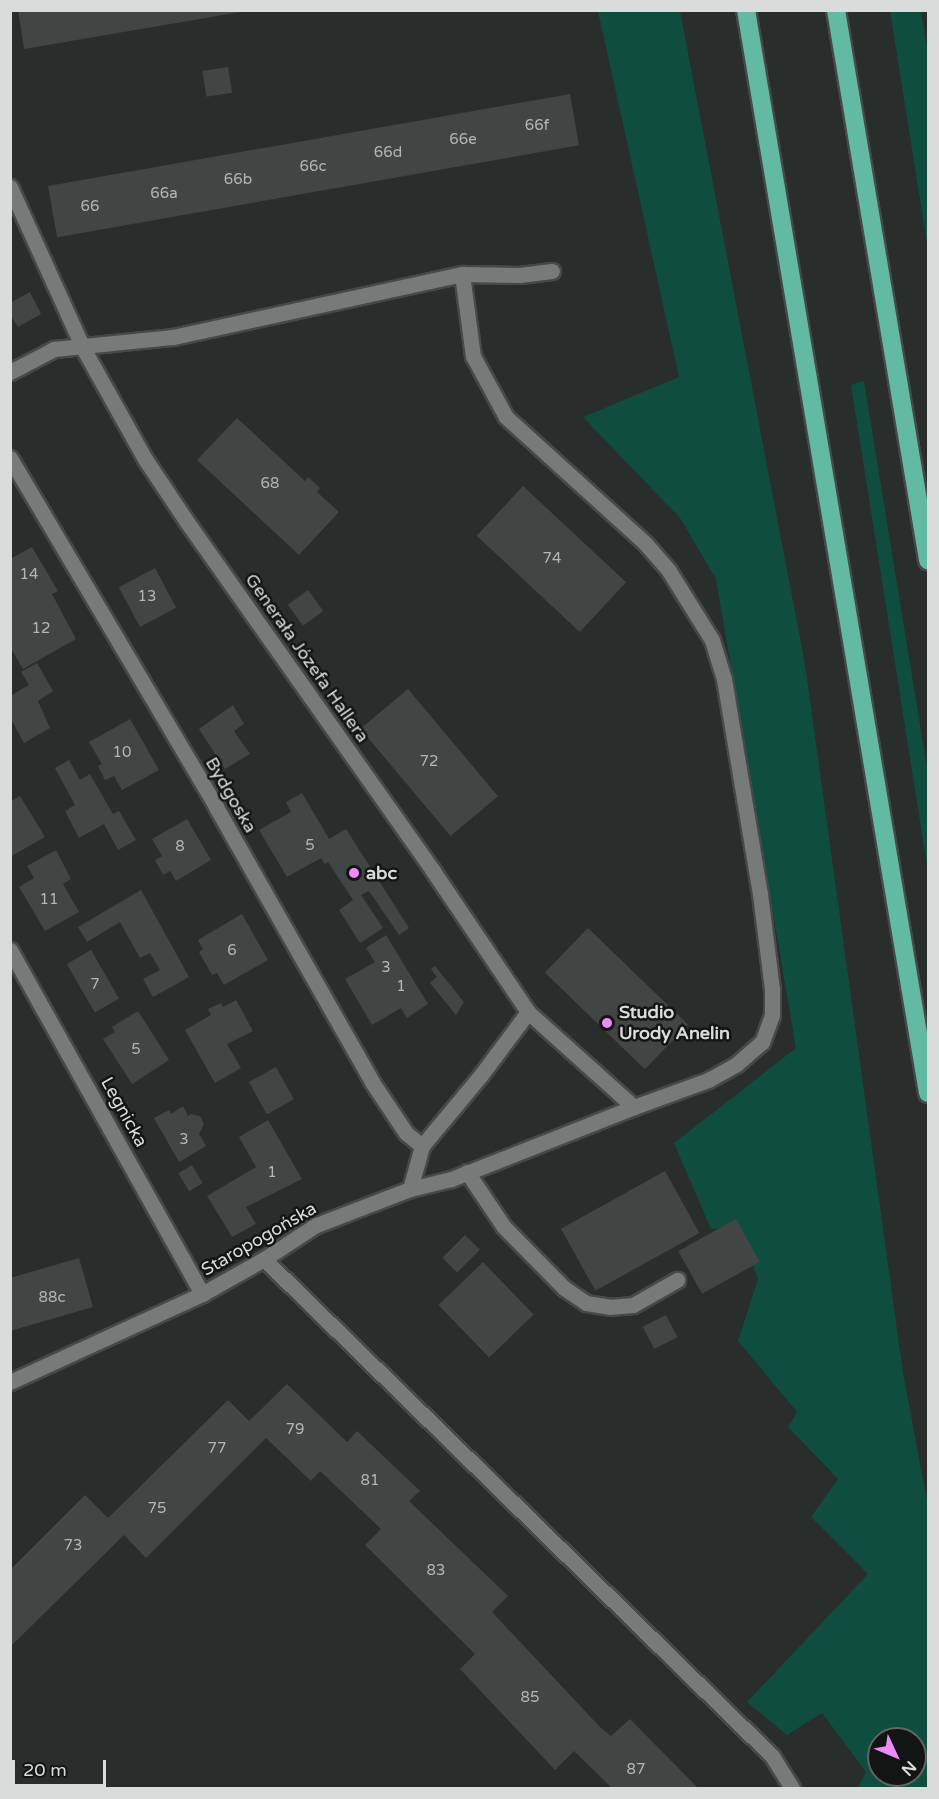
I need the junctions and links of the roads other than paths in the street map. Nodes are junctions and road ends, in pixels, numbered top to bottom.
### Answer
1 (746, 10) edge
2 (836, 10) edge
3 (10, 187) edge
4 (552, 271) dead end
5 (462, 274) junction
6 (83, 348) junction
7 (10, 372) edge
8 (10, 458) edge
9 (928, 560) edge
10 (10, 950) edge
11 (528, 1012) junction
12 (928, 1093) edge
13 (634, 1107) junction
14 (422, 1146) junction
15 (467, 1172) junction
16 (410, 1189) junction
17 (264, 1259) junction
18 (677, 1280) dead end
19 (202, 1294) junction
20 (10, 1382) edge
21 (792, 1788) edge

1 - 12 highway
2 - 9 highway
3 - 6 street, Generała Józefa Hallera
4 - 5 street
5 - 6 street
5 - 13 street, Staropogońska
6 - 7 street
6 - 11 street, Generała Józefa Hallera
8 - 14 street, Bydgoska
10 - 19 street, Legnicka
11 - 13 street, Generała Józefa Hallera
11 - 14 street
13 - 15 street, Staropogońska
14 - 16 street
15 - 16 street, Staropogońska
15 - 18 street
16 - 17 street, Staropogońska
17 - 19 street, Staropogońska
17 - 21 street
19 - 20 street, Staropogońska

